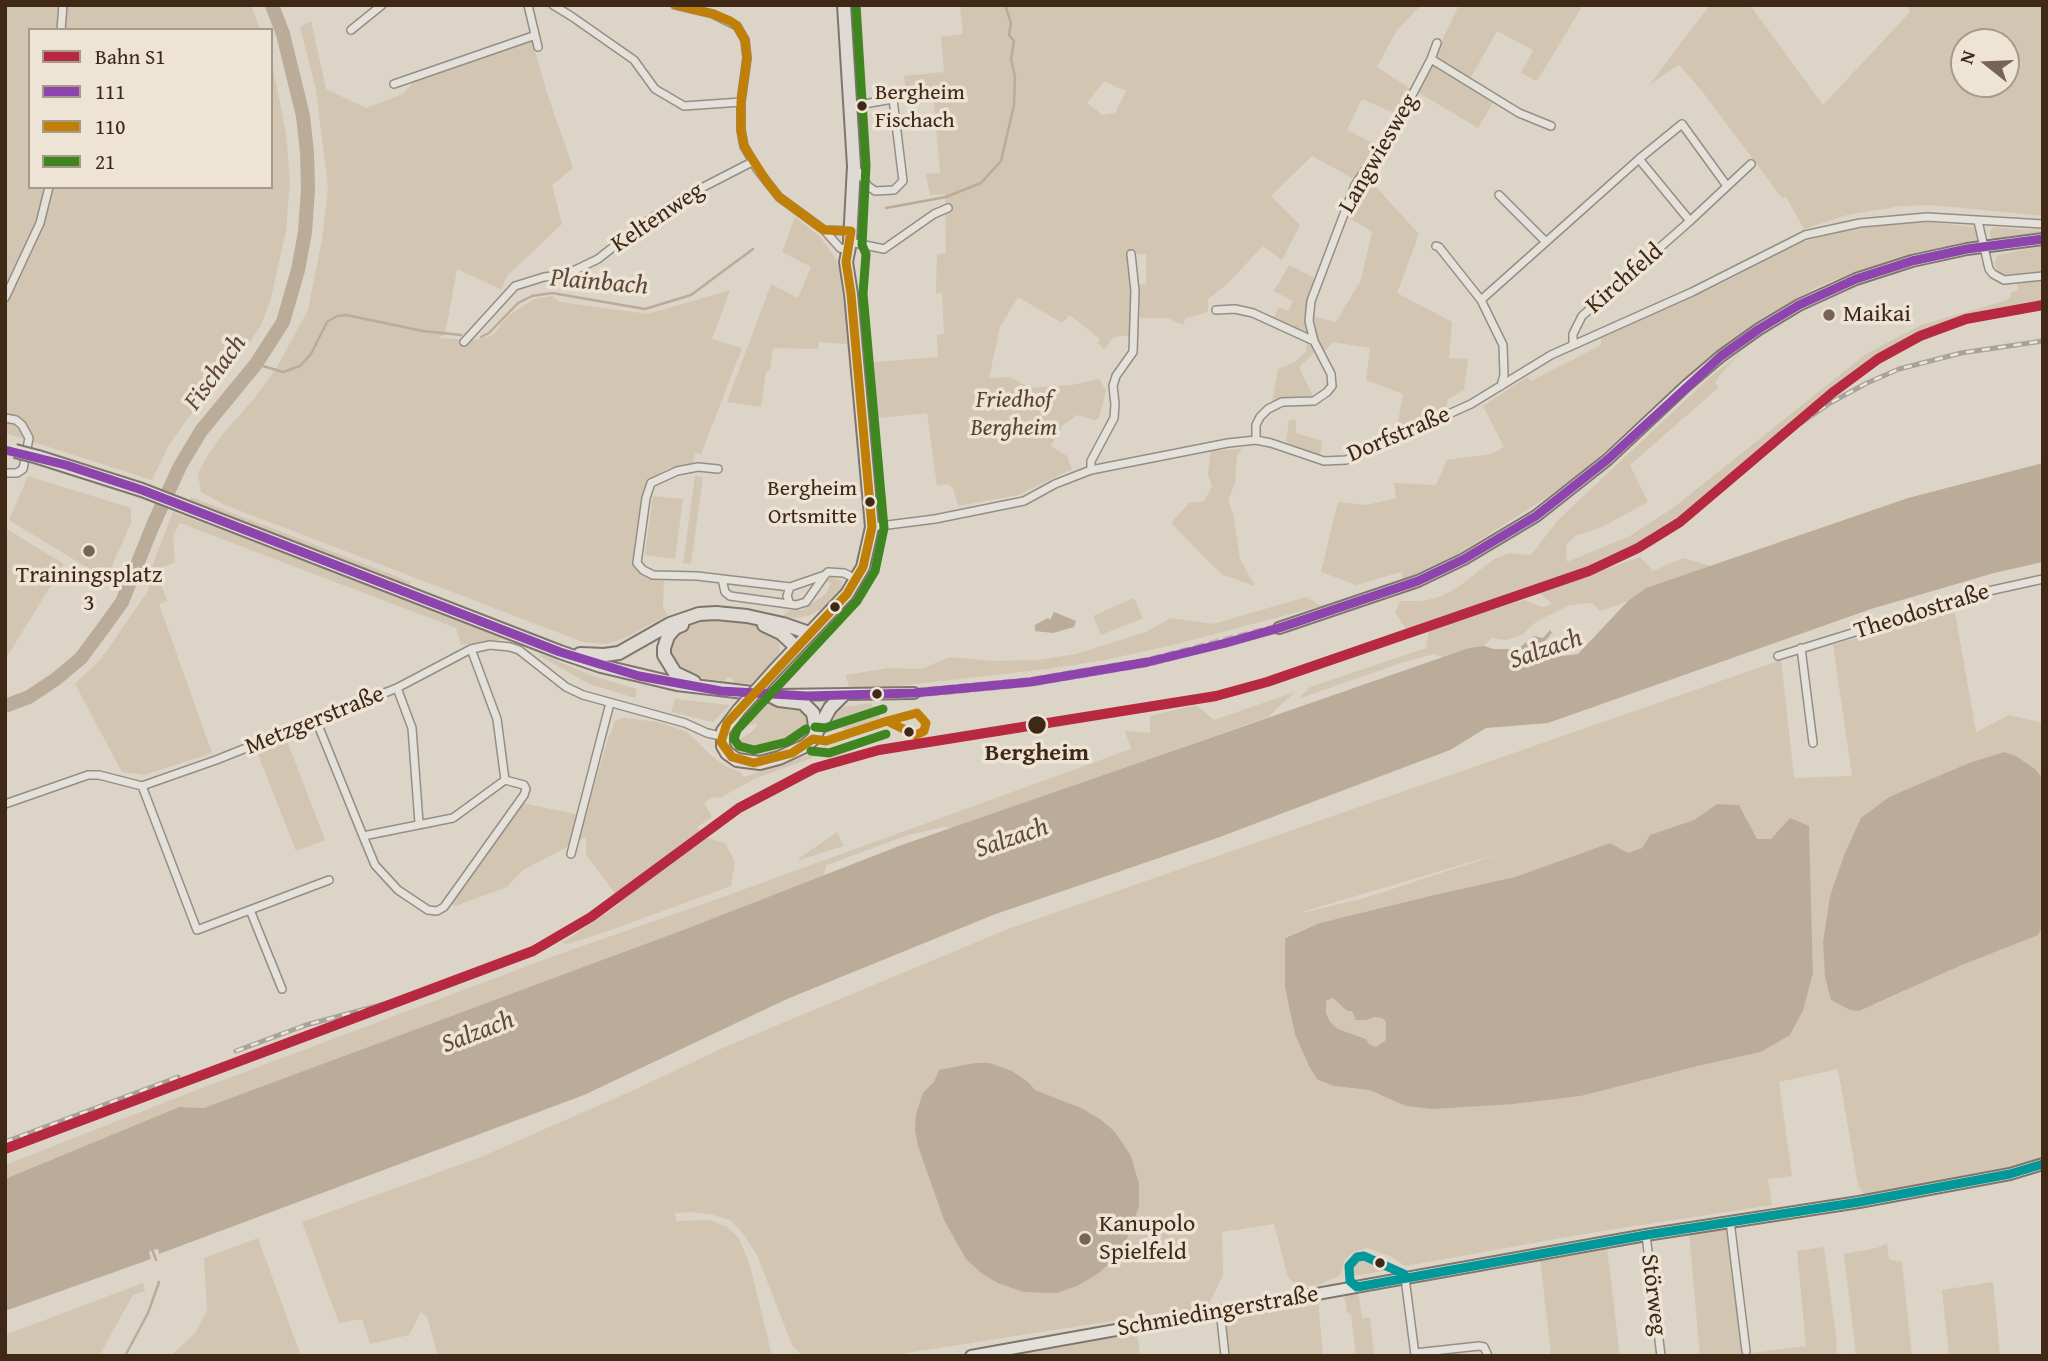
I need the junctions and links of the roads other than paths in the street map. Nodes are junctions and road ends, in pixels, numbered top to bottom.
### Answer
1 (64, 5) edge
2 (382, 5) edge
3 (528, 5) edge
4 (552, 5) edge
5 (675, 5) edge
6 (844, 5) edge
7 (61, 28) edge
8 (351, 30) dead end
9 (533, 36) junction
10 (1437, 43) dead end
11 (538, 47) dead end
12 (1431, 59) junction
13 (394, 84) dead end
14 (741, 102) junction
15 (852, 106) junction
16 (1551, 126) dead end
17 (1639, 159) junction
18 (752, 162) junction
19 (1751, 164) dead end
20 (855, 166) junction
21 (1727, 186) junction
22 (48, 189) edge
23 (1499, 195) dead end
24 (948, 208) dead end
25 (1690, 221) junction
26 (1978, 221) junction
27 (2043, 223) edge
28 (824, 230) junction
29 (2043, 239) edge
30 (850, 241) junction
31 (1545, 241) junction
32 (1436, 246) dead end
33 (1984, 247) junction
34 (1131, 254) dead end
35 (2043, 276) edge
36 (5, 298) edge
37 (1481, 300) junction
38 (1216, 310) dead end
39 (1314, 341) junction
40 (464, 342) dead end
41 (1573, 345) junction
42 (1501, 386) junction
43 (5, 418) edge
44 (1256, 440) junction
45 (10, 451) edge
46 (718, 469) dead end
47 (1091, 470) junction
48 (5, 473) edge
49 (872, 527) junction
50 (825, 575) junction
51 (722, 579) junction
52 (856, 579) junction
53 (2043, 579) edge
54 (790, 587) junction
55 (790, 604) junction
56 (1279, 628) tunnel mouth
57 (809, 633) junction
58 (796, 647) junction
59 (1801, 648) junction
60 (471, 649) junction
61 (560, 652) junction
62 (1778, 656) dead end
63 (397, 688) junction
64 (720, 691) junction
65 (914, 693) tunnel mouth
66 (769, 695) junction
67 (842, 696) junction
68 (610, 703) junction
69 (316, 720) junction
70 (817, 732) junction
71 (721, 736) junction
72 (1813, 743) dead end
73 (505, 780) junction
74 (142, 786) junction
75 (5, 804) edge
76 (419, 823) junction
77 (363, 836) junction
78 (571, 854) dead end
79 (329, 880) dead end
80 (250, 910) junction
81 (282, 989) dead end
82 (2043, 1164) edge
83 (1730, 1221) junction
84 (1646, 1235) junction
85 (1405, 1278) junction
86 (1220, 1310) junction
87 (1746, 1351) dead end
88 (1415, 1354) edge
89 (971, 1356) edge
90 (1225, 1356) edge
91 (1488, 1356) edge
92 (1661, 1356) edge

1 - 7 street
2 - 8 street
3 - 9 street
4 - 14 street
5 - 14 street
6 - 15 main road
9 - 11 street
9 - 13 street
10 - 12 street, Langwiesweg
12 - 16 street
12 - 39 street, Langwiesweg
14 - 18 street
15 - 20 main road
15 - 20 street
17 - 21 street
17 - 25 street
17 - 31 street
18 - 28 street
18 - 40 street, Keltenweg
19 - 21 street, Kirchfeld
20 - 30 main road
21 - 25 street, Kirchfeld
22 - 36 street
23 - 31 street
24 - 30 street
25 - 41 street, Kirchfeld
26 - 27 street, Dorfstraße
26 - 33 street
26 - 41 street, Dorfstraße
28 - 30 street
28 - 30 street
29 - 33 street
30 - 49 main road
31 - 37 street
32 - 37 street
33 - 35 street
33 - 56 street
34 - 47 street
37 - 42 street
38 - 39 street
39 - 44 street, Langwiesweg
41 - 42 street, Dorfstraße
42 - 44 street, Dorfstraße
43 - 48 street
44 - 47 street, Dorfstraße
45 - 61 main road, bridge
46 - 51 street
47 - 49 street, Dorfstraße
49 - 52 main road
50 - 52 street
50 - 54 street
50 - 55 street
51 - 54 street
51 - 55 street
52 - 57 main road
53 - 59 street, Theodostraße
54 - 55 street
57 - 58 main road
57 - 61 main road
58 - 64 main road
58 - 71 main road, bridge
59 - 62 street, Theodostraße
59 - 72 street
60 - 63 street, Metzgerstraße
60 - 68 street, Metzgerstraße
60 - 73 street
61 - 64 main road
63 - 69 street, Metzgerstraße
63 - 76 street
64 - 66 main road
65 - 67 street
66 - 67 street
66 - 70 main road
67 - 70 main road
68 - 71 street, Metzgerstraße
68 - 78 street
69 - 74 street, Metzgerstraße
69 - 77 street
70 - 71 main road
73 - 76 street
73 - 77 street
74 - 75 street
74 - 80 street
76 - 77 street
79 - 80 street
80 - 81 street
82 - 83 street, Schmiedingerstraße
83 - 84 street, Schmiedingerstraße
83 - 87 street
84 - 85 street, Schmiedingerstraße
84 - 92 street, Störweg
85 - 86 street, Schmiedingerstraße
85 - 88 street
86 - 89 street, Schmiedingerstraße
86 - 90 street
88 - 91 street

